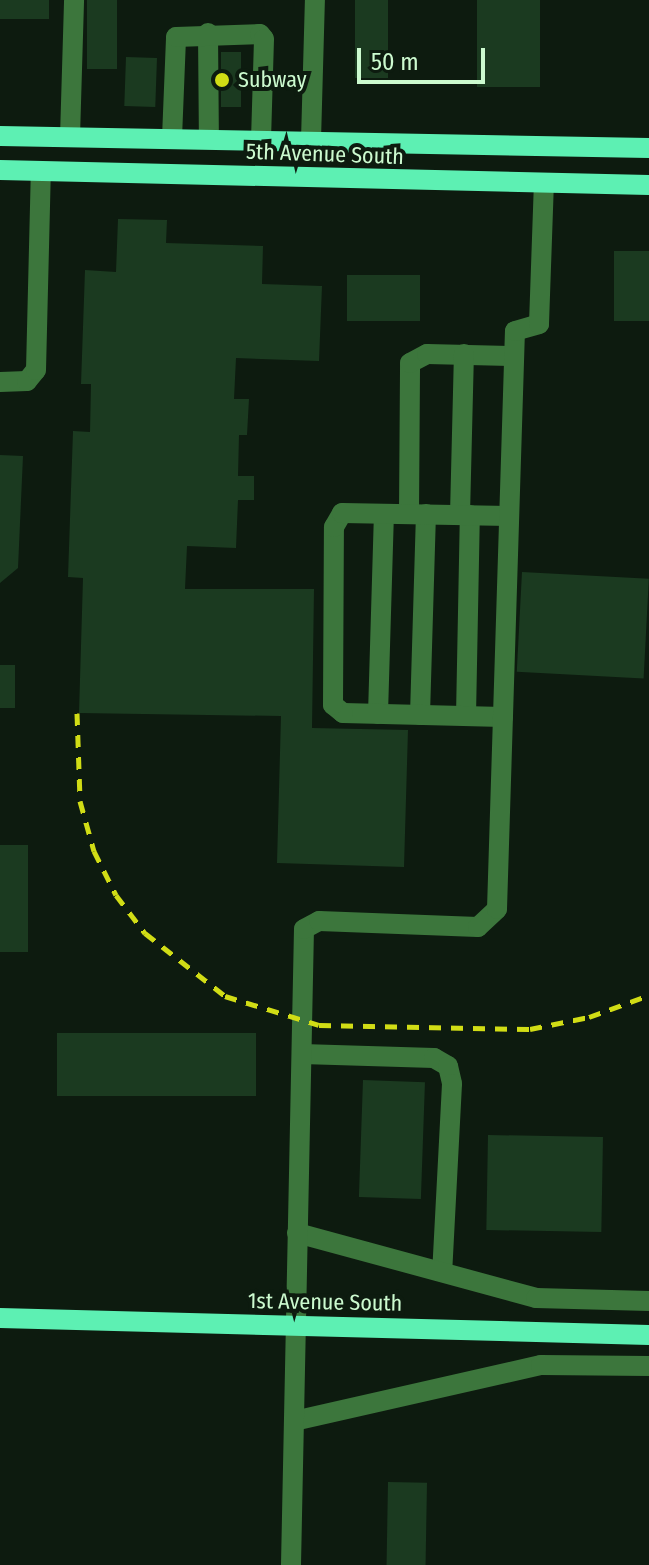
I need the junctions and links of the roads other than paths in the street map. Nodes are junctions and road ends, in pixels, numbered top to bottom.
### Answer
1 (74, 0) edge
2 (315, 0) edge
3 (208, 33) junction
4 (0, 136) edge
5 (70, 137) junction
6 (172, 138) junction
7 (209, 138) junction
8 (261, 140) junction
9 (311, 140) junction
10 (649, 148) edge
11 (0, 170) edge
12 (41, 172) junction
13 (544, 184) junction
14 (649, 185) edge
15 (464, 354) junction
16 (514, 356) junction
17 (0, 382) edge
18 (384, 514) junction
19 (417, 514) junction
20 (465, 515) junction
21 (509, 516) junction
22 (378, 714) junction
23 (420, 715) junction
24 (466, 716) junction
25 (503, 717) junction
26 (302, 1054) junction
27 (297, 1233) junction
28 (442, 1272) junction
29 (649, 1301) edge
30 (0, 1318) edge
31 (296, 1326) junction
32 (649, 1335) edge
33 (649, 1366) edge
34 (294, 1421) junction
35 (291, 1565) edge

1 - 5 street
2 - 9 street
3 - 6 street
3 - 7 street
3 - 8 street
4 - 5 main road, 5th Avenue South
5 - 6 main road, 5th Avenue South
6 - 7 main road, 5th Avenue South
7 - 8 main road, 5th Avenue South
8 - 9 main road, 5th Avenue South
9 - 10 main road, 5th Avenue South
11 - 12 main road, 5th Avenue South
12 - 13 main road, 5th Avenue South
12 - 17 street
13 - 14 main road, 5th Avenue South
13 - 16 street
15 - 16 street
15 - 19 street
15 - 20 street
16 - 21 street
18 - 19 street
18 - 22 street
18 - 22 street
19 - 20 street
19 - 23 street
20 - 21 street
20 - 24 street
21 - 25 street
22 - 23 street
23 - 24 street
24 - 25 street
25 - 26 street
26 - 27 street
26 - 28 street
27 - 28 street
27 - 31 street
28 - 29 street
30 - 31 main road, 1st Avenue South
31 - 32 main road, 1st Avenue South
31 - 34 street
33 - 34 street
34 - 35 street

